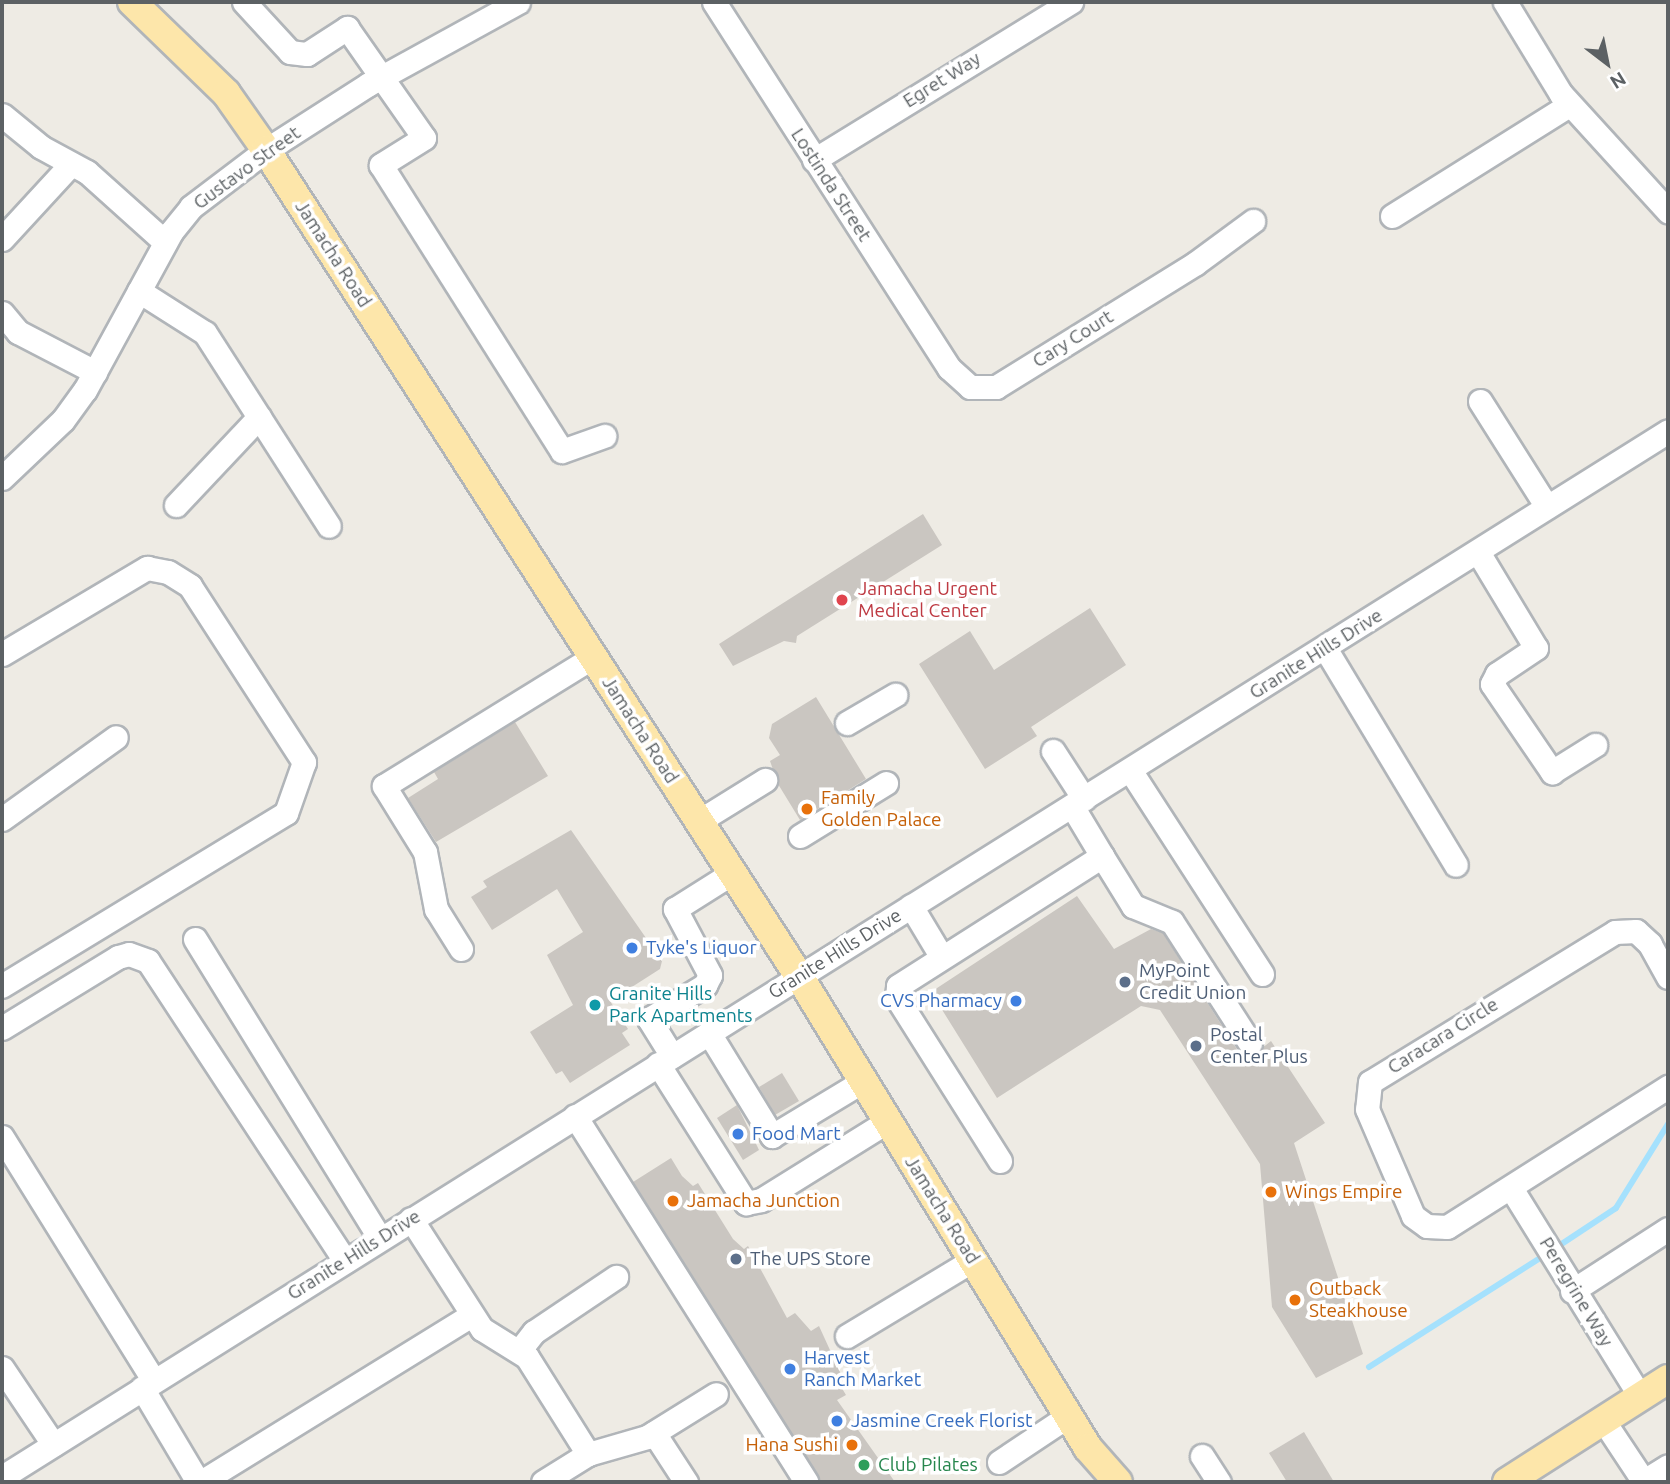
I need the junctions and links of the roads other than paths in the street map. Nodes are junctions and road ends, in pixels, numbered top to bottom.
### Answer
1 (132, 2) edge
2 (244, 2) edge
3 (518, 2) edge
4 (713, 2) edge
5 (1070, 2) edge
6 (1505, 2) edge
7 (385, 75) junction
8 (1569, 105) junction
9 (2, 115) edge
10 (267, 150) junction
11 (814, 160) junction
12 (71, 164) junction
13 (1668, 211) edge
14 (1392, 215) dead end
15 (1253, 221) dead end
16 (2, 239) edge
17 (166, 242) junction
18 (139, 291) junction
19 (2, 315) edge
20 (949, 369) joint
21 (95, 372) junction
22 (1480, 401) dead end
23 (259, 417) junction
24 (1668, 431) edge
25 (604, 436) dead end
26 (2, 478) edge
27 (176, 505) dead end
28 (1547, 507) junction
29 (329, 526) dead end
30 (1478, 552) junction
31 (1325, 648) junction
32 (2, 654) edge
33 (593, 657) junction
34 (895, 695) dead end
35 (847, 723) dead end
36 (116, 737) dead end
37 (1595, 745) dead end
38 (1053, 751) dead end
39 (1130, 770) junction
40 (765, 780) dead end
41 (886, 783) dead end
42 (1078, 802) junction
43 (2, 819) edge
44 (699, 821) junction
45 (800, 836) dead end
46 (1102, 856) junction
47 (1456, 865) dead end
48 (732, 873) junction
49 (911, 906) junction
50 (195, 939) dead end
51 (461, 949) dead end
52 (941, 956) junction
53 (1262, 974) dead end
54 (799, 976) junction
55 (1668, 977) edge
56 (2, 986) edge
57 (2, 1028) edge
58 (709, 1033) junction
59 (1250, 1044) dead end
60 (665, 1060) junction
61 (863, 1081) junction
62 (1668, 1087) edge
63 (575, 1116) junction
64 (888, 1121) junction
65 (2, 1137) edge
66 (1000, 1161) dead end
67 (1511, 1188) junction
68 (411, 1219) junction
69 (1668, 1229) edge
70 (380, 1238) junction
71 (973, 1260) junction
72 (345, 1261) junction
73 (616, 1277) dead end
74 (1572, 1291) junction
75 (471, 1315) junction
76 (847, 1336) dead end
77 (519, 1351) junction
78 (2, 1368) edge
79 (1668, 1379) edge
80 (148, 1384) junction
81 (716, 1394) dead end
82 (1640, 1396) junction
83 (1068, 1416) junction
84 (1603, 1420) junction
85 (654, 1433) junction
86 (53, 1444) junction
87 (587, 1454) junction
88 (1202, 1456) dead end
89 (999, 1462) dead end
90 (1668, 1466) edge
91 (2, 1477) edge
92 (199, 1482) edge
93 (543, 1482) edge
94 (686, 1482) edge
95 (806, 1482) edge
96 (1118, 1482) edge
97 (1219, 1482) edge
98 (1507, 1482) edge
99 (1644, 1482) edge

1 - 10 main road, Jamacha Road
2 - 7 street
3 - 7 street, Gustavo Street
4 - 11 street, Lostinda Street
5 - 11 street, Egret Way
6 - 8 street
7 - 10 street, Gustavo Street
7 - 25 street
8 - 13 street
8 - 14 street
9 - 12 street
10 - 17 street, Gustavo Street
10 - 33 main road, Jamacha Road
11 - 20 street, Lostinda Street
12 - 16 street
12 - 17 street
15 - 20 street, Cary Court
17 - 18 street, Gustavo Street
18 - 21 street, Gustavo Street
18 - 23 street
19 - 21 street
21 - 26 street, Gustavo Street
22 - 28 street
23 - 27 street
23 - 29 street
24 - 28 street, Granite Hills Drive
28 - 30 street, Granite Hills Drive
30 - 31 street, Granite Hills Drive
30 - 37 street
31 - 39 street, Granite Hills Drive
31 - 47 street
32 - 56 street
33 - 44 main road, Jamacha Road
33 - 51 street
34 - 35 street
36 - 43 street
38 - 42 street
39 - 42 street, Granite Hills Drive
39 - 53 street
40 - 44 street
41 - 45 street
42 - 46 street
42 - 49 street, Granite Hills Drive
44 - 48 main road, Jamacha Road
46 - 52 street
46 - 59 street
48 - 54 main road, Jamacha Road
48 - 60 street
49 - 52 street
49 - 54 street, Granite Hills Drive
50 - 70 street
52 - 66 street
54 - 58 street, Granite Hills Drive
54 - 61 main road, Jamacha Road
55 - 67 street, Caracara Circle
57 - 72 street
58 - 60 street, Granite Hills Drive
58 - 61 street
60 - 63 street, Granite Hills Drive
60 - 64 street
61 - 64 main road, Jamacha Road
62 - 67 street, Caracara Circle
63 - 68 street, Granite Hills Drive
63 - 95 street
64 - 71 main road, Jamacha Road
65 - 80 street
67 - 74 street, Peregrine Way
68 - 70 street, Granite Hills Drive
68 - 75 street
69 - 74 street
70 - 72 street, Granite Hills Drive
71 - 76 street
71 - 83 main road, Jamacha Road
72 - 80 street, Granite Hills Drive
73 - 77 street
74 - 82 street, Peregrine Way
75 - 77 street
75 - 92 street
77 - 87 street
78 - 86 street
79 - 82 main road
80 - 86 street, Granite Hills Drive
80 - 92 street
81 - 85 street
82 - 84 main road
83 - 89 street
83 - 96 main road, Jamacha Road
84 - 98 main road
84 - 99 street
85 - 87 street
85 - 94 street
86 - 91 street, Granite Hills Drive
87 - 93 street
88 - 97 street
90 - 99 street

